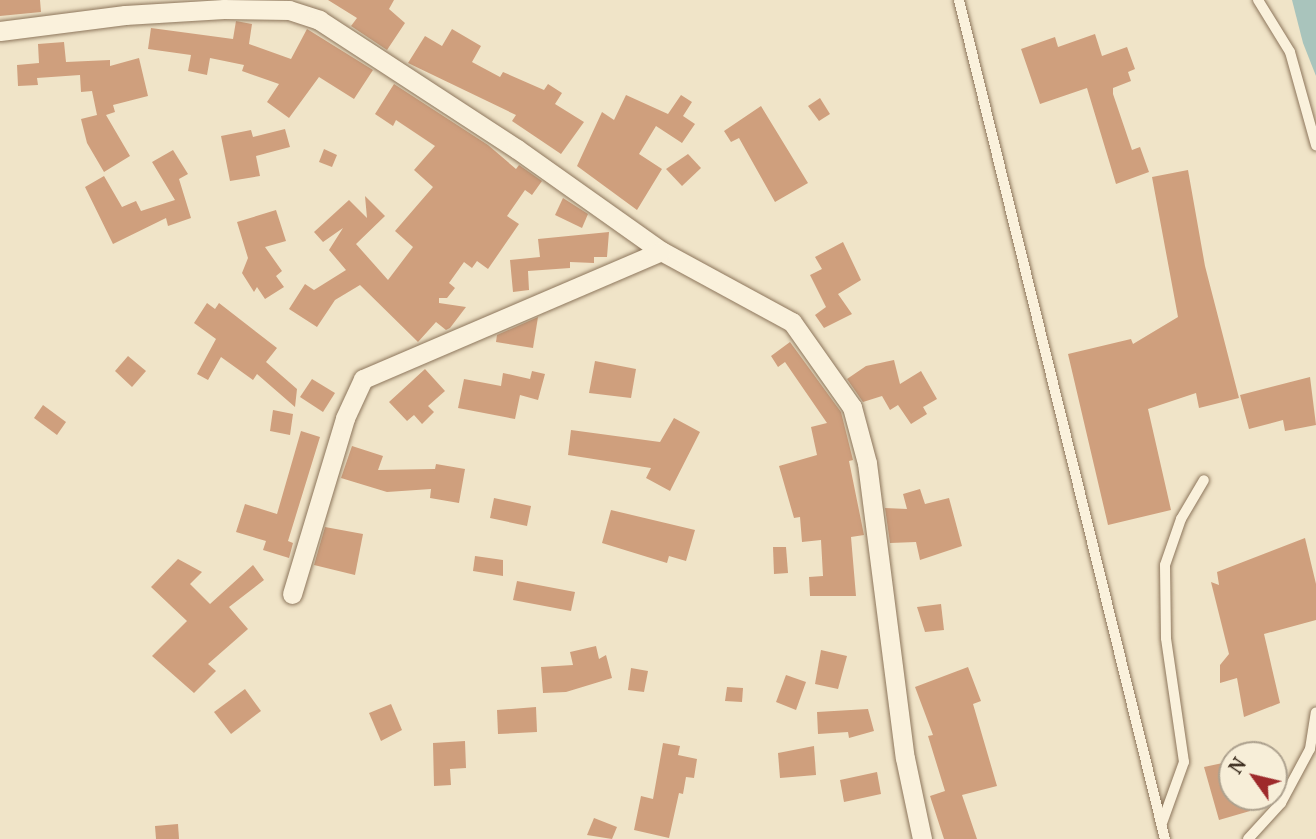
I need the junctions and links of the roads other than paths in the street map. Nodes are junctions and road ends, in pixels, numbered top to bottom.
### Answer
1 (959, 0) edge
2 (1258, 0) edge
3 (0, 31) edge
4 (1316, 145) edge
5 (661, 251) junction
6 (1204, 480) dead end
7 (292, 594) dead end
8 (1316, 712) edge
9 (1162, 823) junction
10 (922, 839) edge
11 (1165, 839) edge
12 (1248, 839) edge

1 - 9 lane
2 - 4 lane
3 - 5 street
5 - 7 street
5 - 10 street
6 - 9 lane
8 - 12 lane
9 - 11 lane

